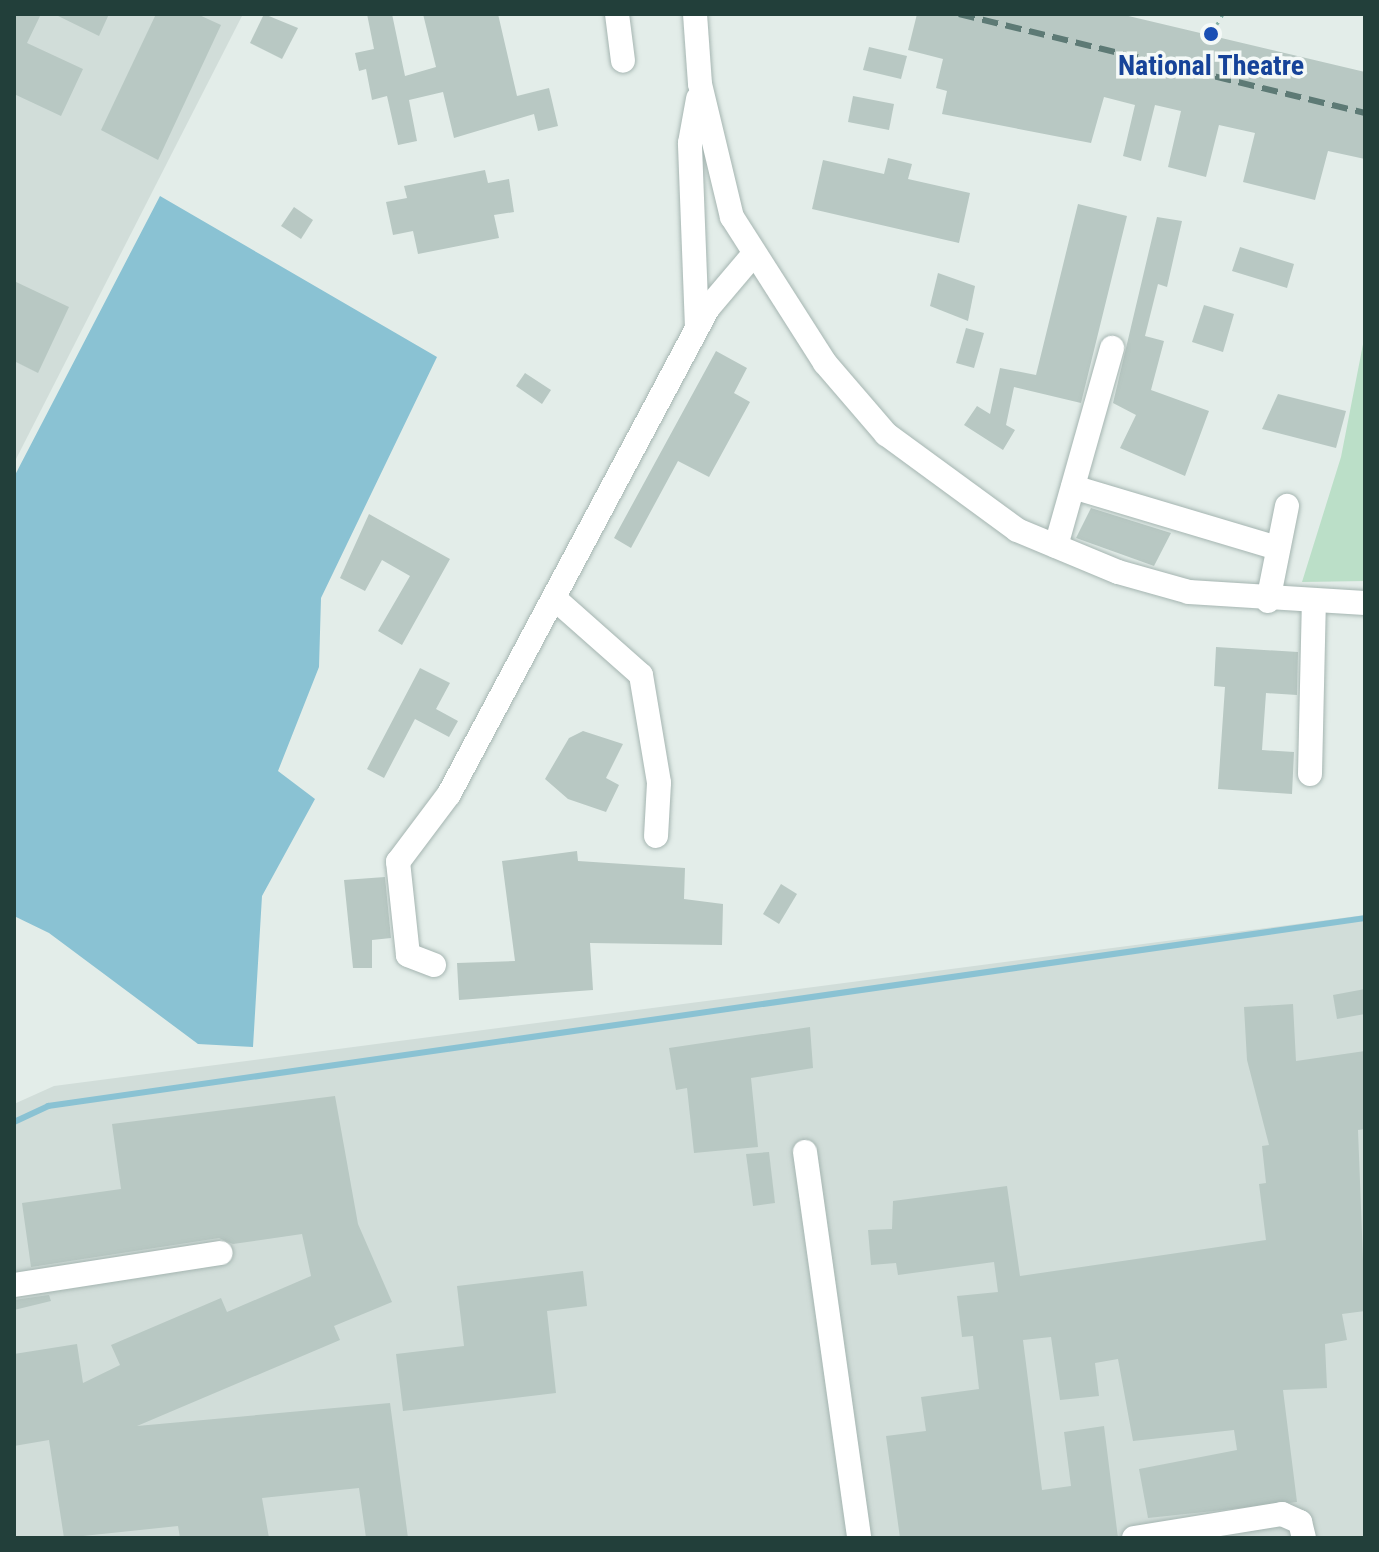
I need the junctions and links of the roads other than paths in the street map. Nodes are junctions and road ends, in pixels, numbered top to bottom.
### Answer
1 (617, 14) edge
2 (695, 14) edge
3 (623, 61) dead end
4 (700, 84) junction
5 (753, 255) junction
6 (697, 328) junction
7 (1112, 348) dead end
8 (1073, 487) junction
9 (1287, 506) dead end
10 (1056, 546) junction
11 (1278, 548) junction
12 (554, 598) junction
13 (1268, 601) junction
14 (1314, 603) junction
15 (1365, 603) edge
16 (1310, 774) dead end
17 (656, 836) dead end
18 (434, 965) dead end
19 (805, 1152) dead end
20 (221, 1253) dead end
21 (14, 1285) edge
22 (859, 1538) edge
23 (1134, 1538) edge
24 (1304, 1538) edge

1 - 3 street
2 - 4 street
4 - 5 street
4 - 6 street
5 - 6 street
5 - 10 street
6 - 12 street
7 - 8 street
8 - 10 street
8 - 11 street
9 - 11 street
10 - 13 street
11 - 13 street
12 - 17 street
12 - 18 street
13 - 14 street
14 - 15 street
14 - 16 street
19 - 22 street
20 - 21 street
23 - 24 street

